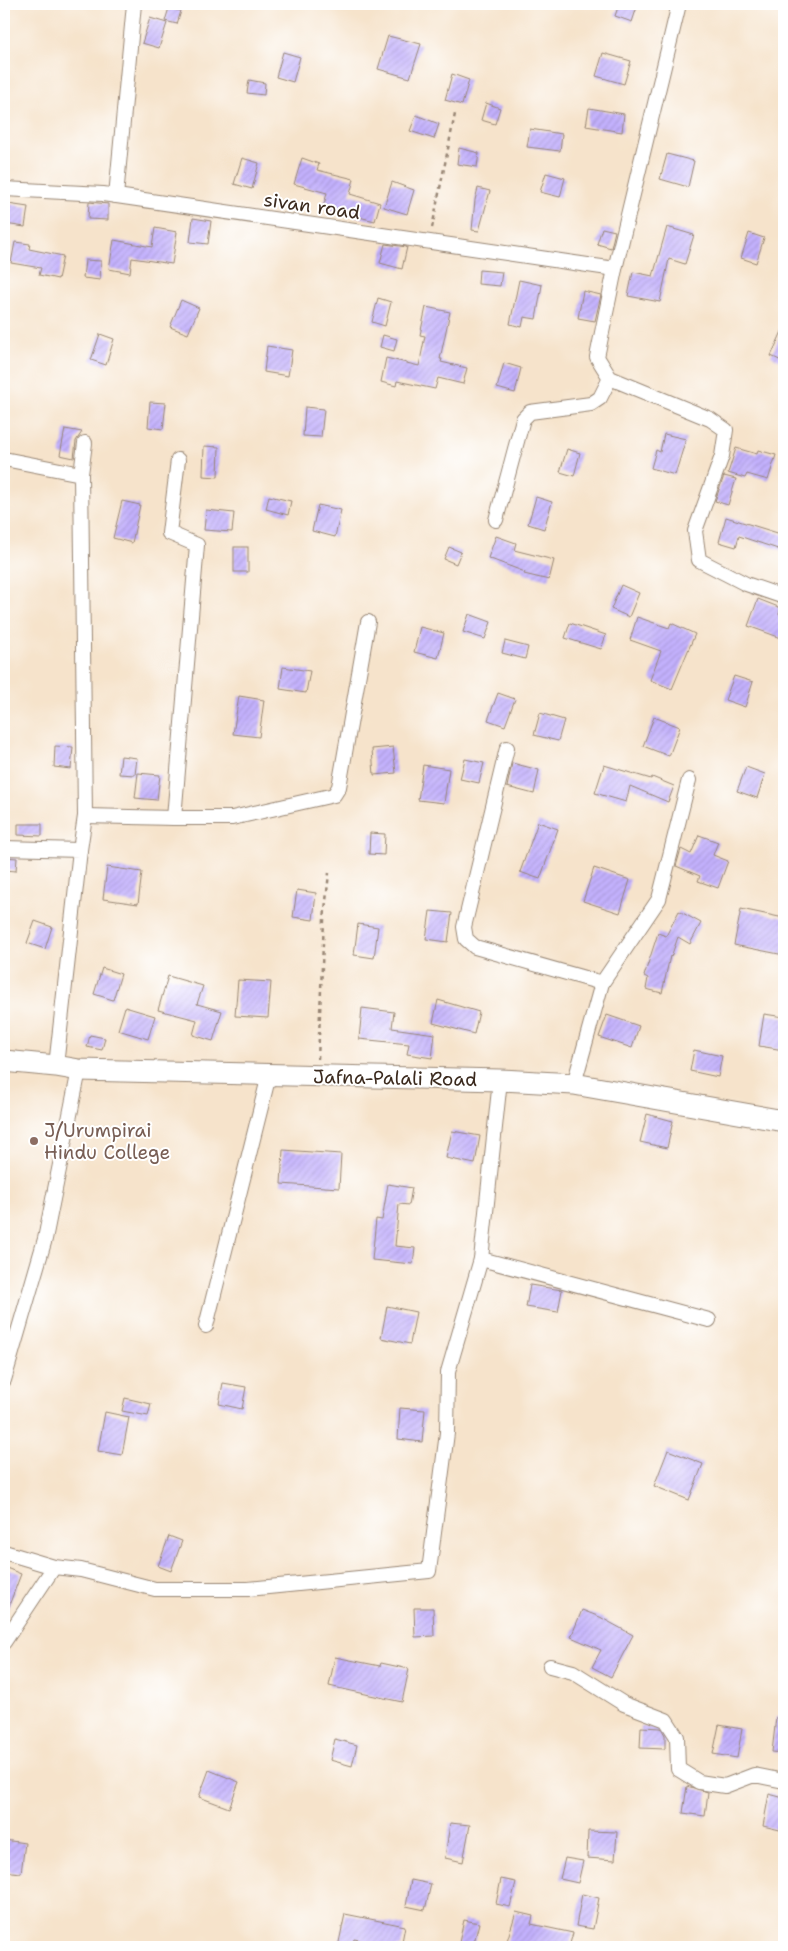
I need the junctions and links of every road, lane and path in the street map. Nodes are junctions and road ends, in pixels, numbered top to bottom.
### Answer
1 (134, 4) edge
2 (679, 4) edge
3 (455, 114) dead end
4 (4, 189) edge
5 (116, 196) junction
6 (429, 242) junction
7 (614, 269) junction
8 (610, 378) junction
9 (85, 443) dead end
10 (4, 459) edge
11 (178, 460) dead end
12 (81, 474) junction
13 (496, 520) dead end
14 (784, 597) edge
15 (368, 622) dead end
16 (507, 748) dead end
17 (689, 780) dead end
18 (85, 816) junction
19 (174, 818) junction
20 (4, 848) edge
21 (80, 850) junction
22 (329, 873) dead end
23 (602, 984) junction
24 (4, 1061) edge
25 (56, 1066) junction
26 (80, 1070) junction
27 (269, 1075) junction
28 (317, 1076) junction
29 (500, 1080) junction
30 (574, 1084) junction
31 (784, 1121) edge
32 (481, 1259) junction
33 (709, 1320) dead end
34 (206, 1326) dead end
35 (4, 1380) edge
36 (4, 1552) edge
37 (54, 1567) junction
38 (4, 1642) edge
39 (550, 1666) dead end
40 (784, 1781) edge

1 - 5 street
2 - 7 street
3 - 6 path
4 - 5 street, sivan road
5 - 6 street, sivan road
6 - 7 street, sivan road
7 - 8 street
8 - 13 street
8 - 14 street
9 - 12 street
10 - 12 street
11 - 19 street
12 - 18 street
15 - 19 street
16 - 23 street
17 - 23 street
18 - 19 street
18 - 21 street
20 - 21 street
21 - 25 street
22 - 28 path
23 - 30 street
24 - 25 main road, Jafna-Palali Road
25 - 26 main road, Jafna-Palali Road
26 - 27 main road, Jafna-Palali Road
26 - 35 street
27 - 28 main road, Jafna-Palali Road
27 - 34 street
28 - 29 main road, Jafna-Palali Road
29 - 30 main road, Jafna-Palali Road
29 - 32 street
30 - 31 main road, Jafna-Palali Road
32 - 33 street
32 - 37 street
36 - 37 street
37 - 38 street
39 - 40 street

